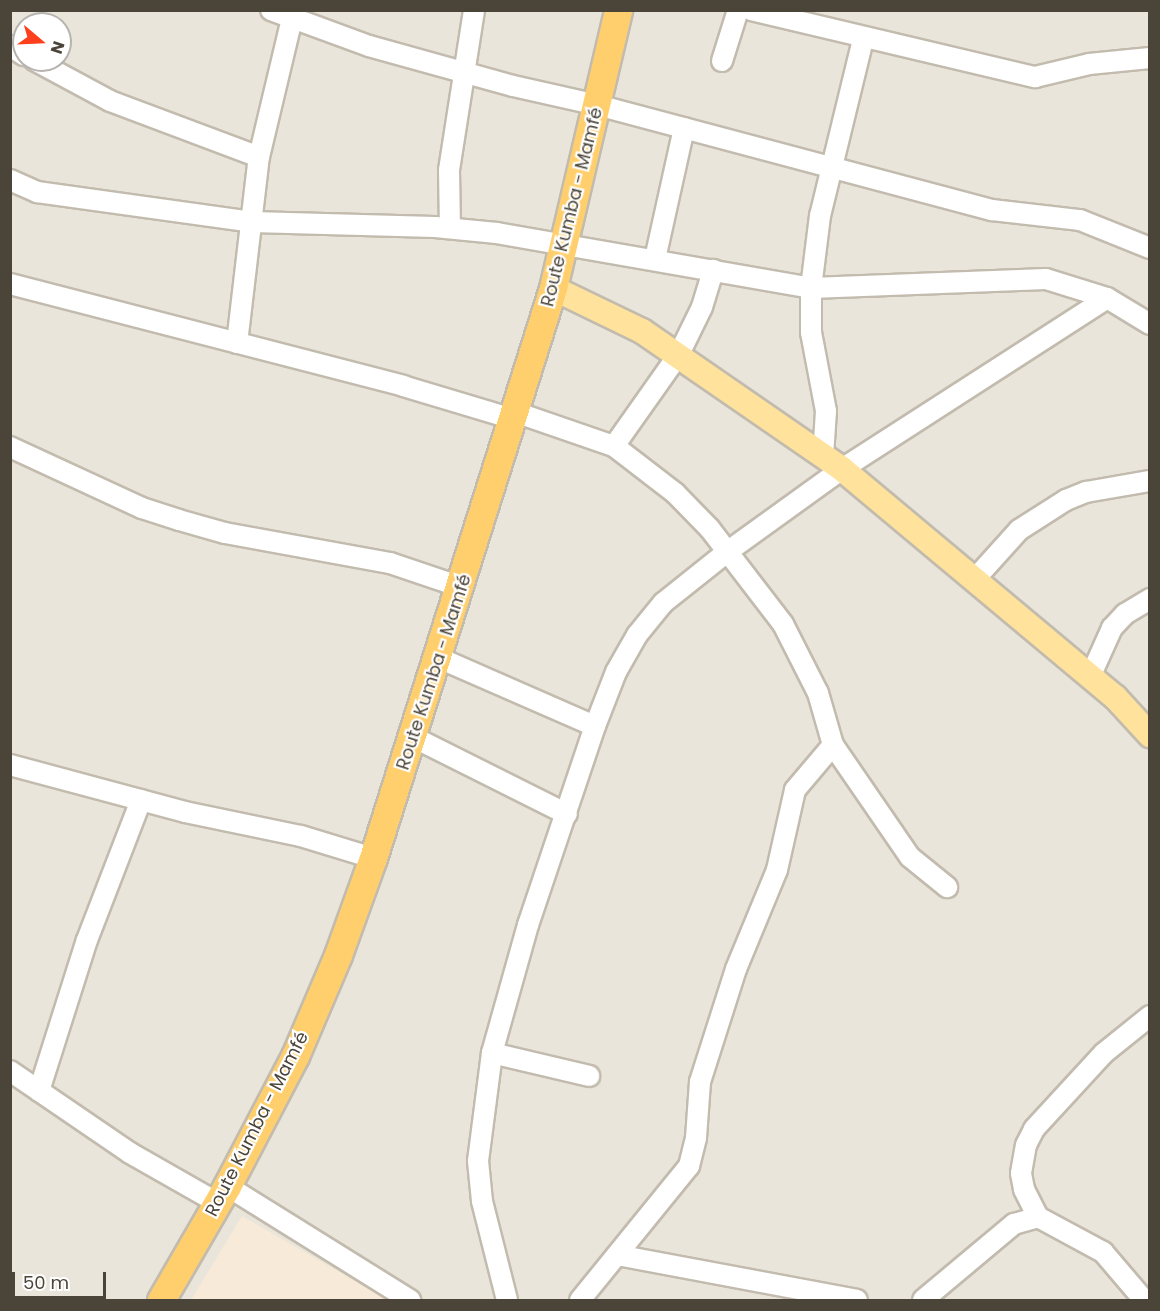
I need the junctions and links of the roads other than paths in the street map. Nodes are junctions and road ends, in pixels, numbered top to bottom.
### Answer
1 (271, 10) edge
2 (474, 10) edge
3 (618, 10) edge
4 (738, 10) edge
5 (750, 10) edge
6 (293, 14) edge
7 (863, 39) junction
8 (1149, 58) edge
9 (722, 62) dead end
10 (56, 72) edge
11 (465, 73) junction
12 (597, 105) junction
13 (684, 128) junction
14 (259, 157) junction
15 (831, 168) junction
16 (10, 180) edge
17 (252, 222) junction
18 (450, 228) junction
19 (564, 243) junction
20 (1149, 248) edge
21 (655, 259) junction
22 (713, 270) junction
23 (10, 284) edge
24 (554, 288) junction
25 (811, 288) junction
26 (1107, 298) junction
27 (1149, 324) edge
28 (237, 344) junction
29 (680, 354) junction
30 (514, 416) junction
31 (614, 446) junction
32 (10, 447) edge
33 (832, 462) junction
34 (1149, 481) edge
35 (727, 552) junction
36 (974, 580) junction
37 (461, 587) junction
38 (1149, 599) edge
39 (438, 658) junction
40 (1090, 677) junction
41 (595, 726) junction
42 (1149, 735) edge
43 (413, 737) junction
44 (832, 745) junction
45 (10, 765) edge
46 (141, 800) junction
47 (567, 814) junction
48 (373, 858) junction
49 (947, 887) dead end
50 (1149, 1016) edge
51 (492, 1053) junction
52 (10, 1071) edge
53 (589, 1076) dead end
54 (39, 1091) junction
55 (223, 1195) junction
56 (1038, 1217) junction
57 (617, 1255) junction
58 (161, 1300) edge
59 (410, 1300) edge
60 (507, 1300) edge
61 (580, 1300) edge
62 (857, 1300) edge
63 (923, 1300) edge
64 (1144, 1300) edge

1 - 6 street
2 - 11 street
3 - 12 highway, Route Kumba - Mamfé
4 - 9 street
5 - 7 street
6 - 11 street
6 - 14 street
7 - 8 street
7 - 15 street
10 - 14 street
11 - 12 street
11 - 18 street
12 - 13 street
12 - 19 highway, Route Kumba - Mamfé
13 - 15 street
13 - 21 street
14 - 17 street
15 - 20 street
15 - 25 street
16 - 17 street
17 - 18 street
17 - 28 street
18 - 19 street
19 - 21 street
19 - 24 highway, Route Kumba - Mamfé
21 - 22 street
22 - 25 street
22 - 29 street
23 - 28 street
24 - 29 main road
24 - 30 highway, Route Kumba - Mamfé
25 - 26 street
25 - 33 street
26 - 27 street
26 - 33 street
28 - 30 street
29 - 31 street
29 - 33 main road
30 - 31 street
30 - 37 highway, Route Kumba - Mamfé
31 - 35 street
32 - 37 street
33 - 35 street
33 - 36 main road
34 - 36 street
35 - 41 street
35 - 44 street
36 - 40 main road
37 - 39 highway, Route Kumba - Mamfé
38 - 40 street
39 - 41 street
39 - 43 highway, Route Kumba - Mamfé
40 - 42 main road
41 - 47 street
43 - 47 street
43 - 48 highway, Route Kumba - Mamfé
44 - 49 street
44 - 57 street
45 - 46 street
46 - 48 street
46 - 54 street
47 - 51 street
48 - 55 highway, Route Kumba - Mamfé
50 - 56 street
51 - 53 street
51 - 60 street
52 - 54 street
54 - 55 street
55 - 58 highway, Route Kumba - Mamfé
55 - 59 street
56 - 63 street
56 - 64 street
57 - 61 street
57 - 62 street

